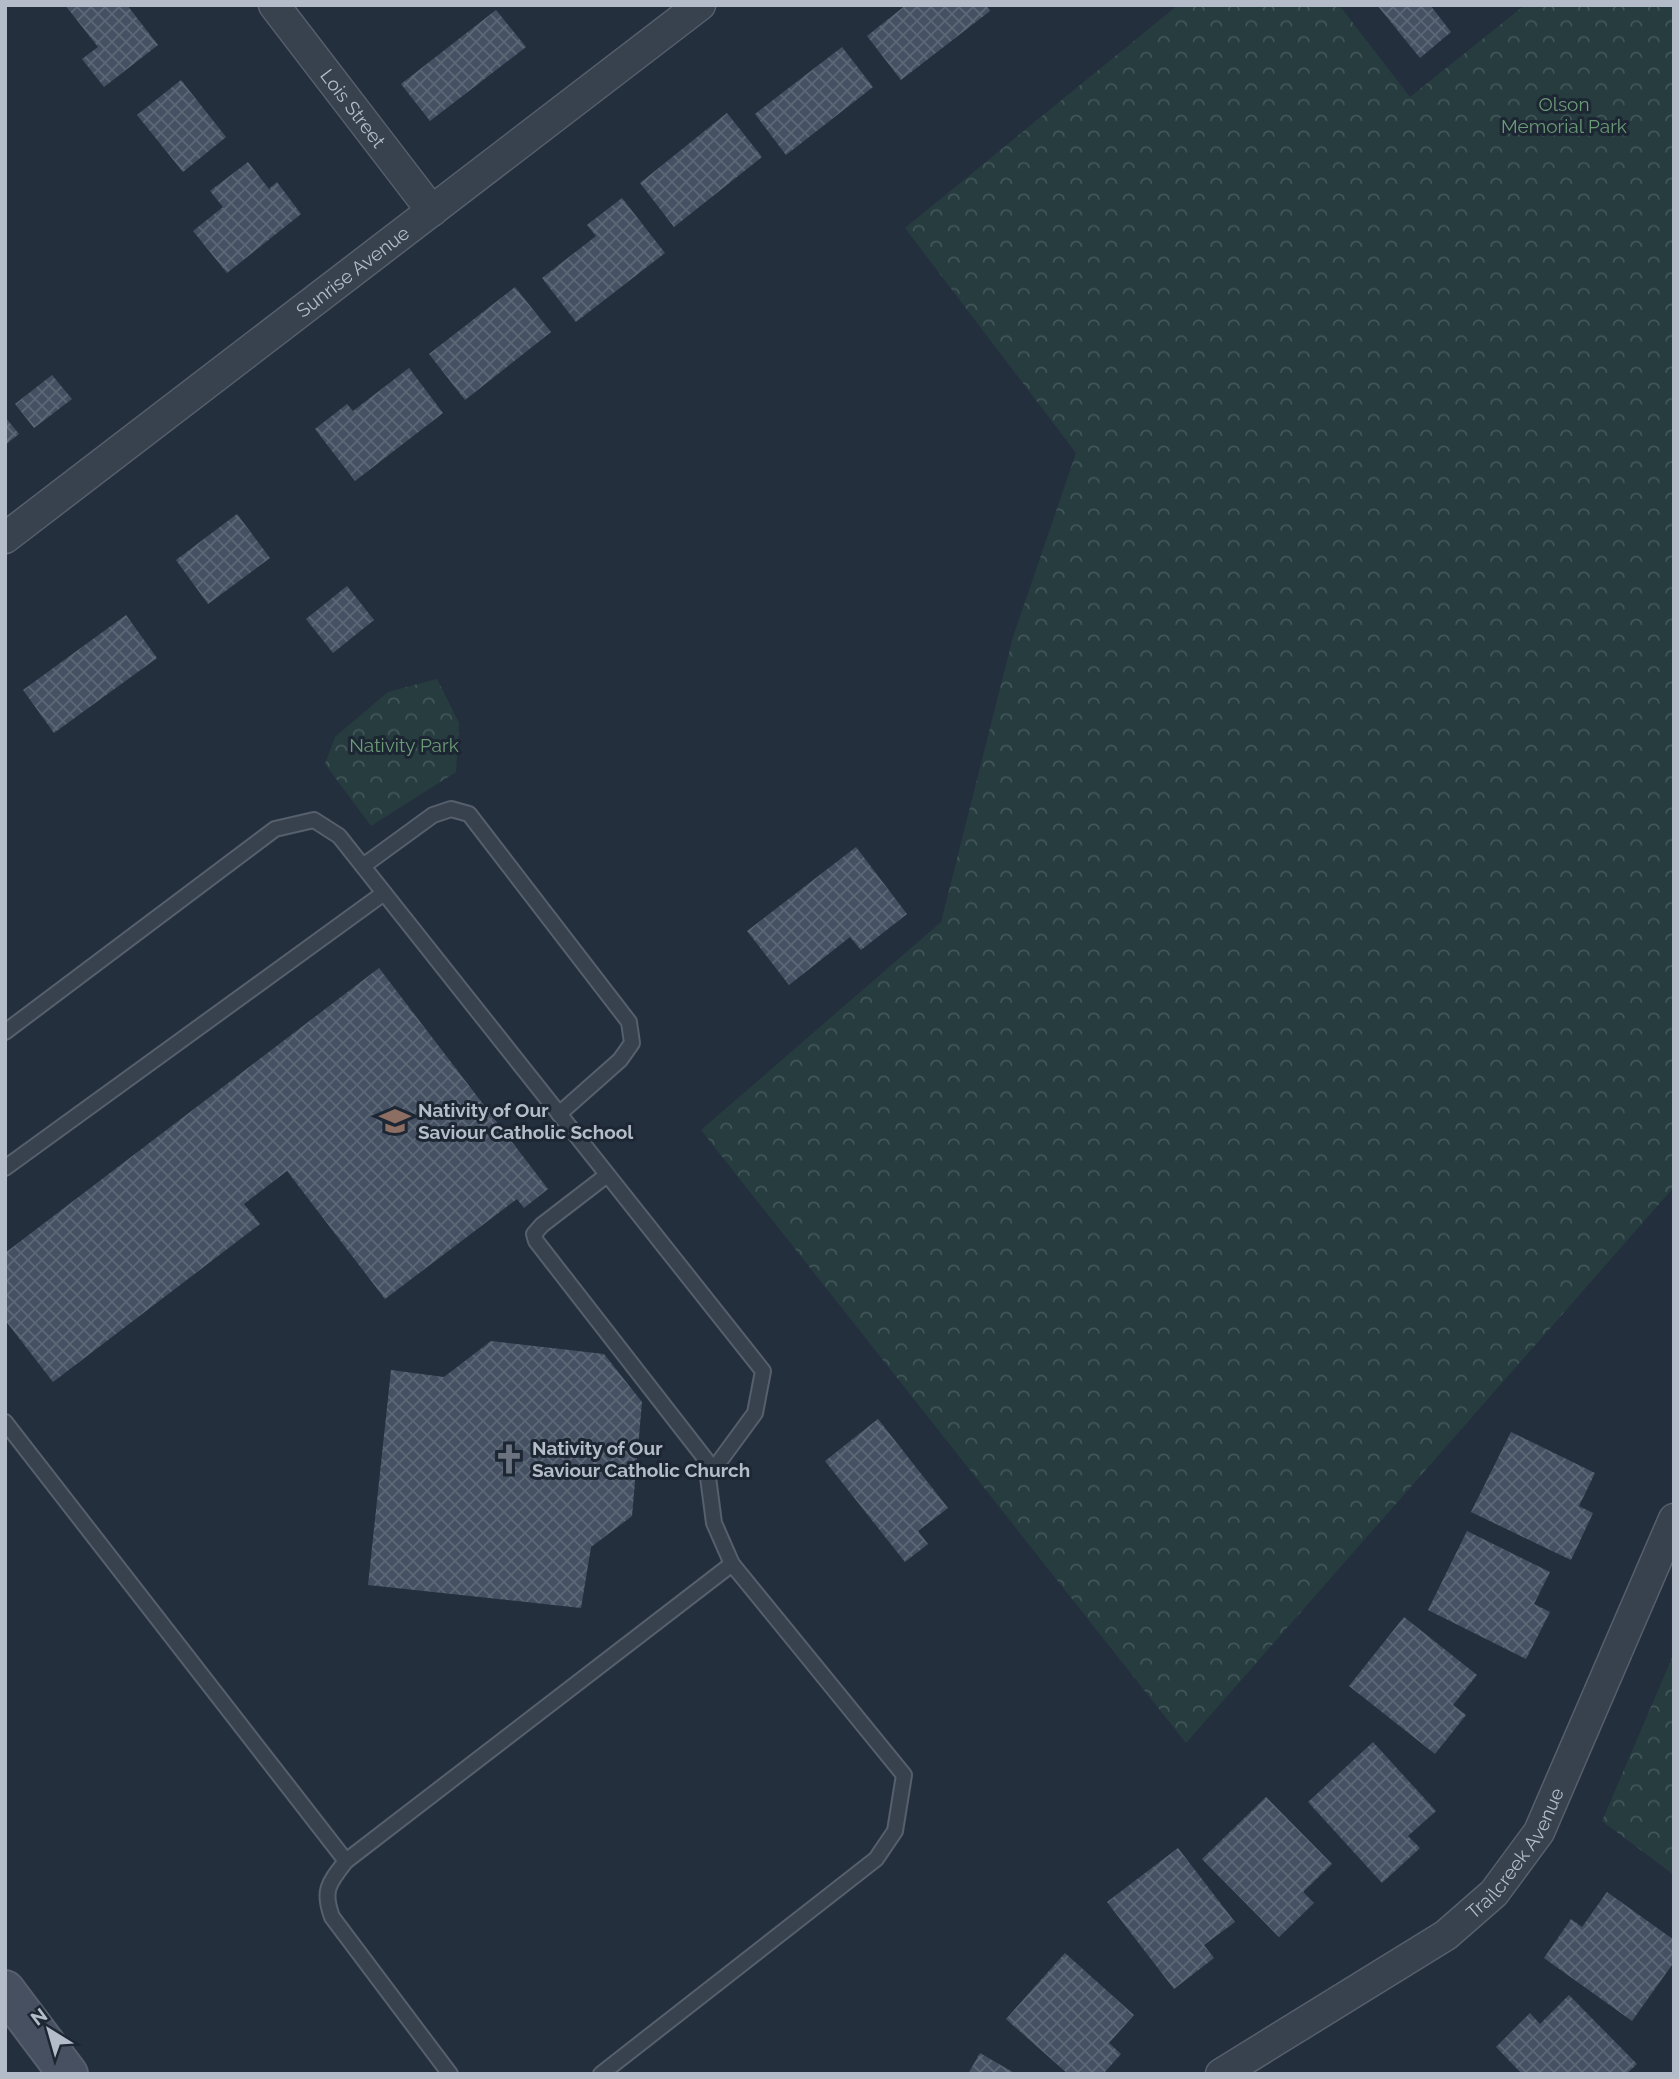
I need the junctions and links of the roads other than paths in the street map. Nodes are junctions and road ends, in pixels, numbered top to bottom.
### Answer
1 (274, 5) edge
2 (700, 5) edge
3 (432, 211) junction
4 (5, 538) edge
5 (363, 866) junction
6 (384, 893) junction
7 (5, 1032) edge
8 (559, 1114) junction
9 (5, 1168) edge
10 (607, 1175) junction
11 (5, 1422) edge
12 (714, 1470) junction
13 (1674, 1519) edge
14 (732, 1564) junction
15 (346, 1861) junction
16 (5, 1990) edge
17 (68, 2074) edge
18 (450, 2074) edge
19 (601, 2074) edge
20 (1221, 2074) edge

1 - 3 street, Lois Street
2 - 3 street, Sunrise Avenue
3 - 4 street, Sunrise Avenue
5 - 6 lane
5 - 7 lane
5 - 8 lane
6 - 8 lane
6 - 9 lane
8 - 10 lane
10 - 12 lane
10 - 12 lane
11 - 15 lane
12 - 14 lane
13 - 20 street, Trailcreek Avenue
14 - 15 lane
14 - 19 lane
15 - 18 lane
16 - 17 main road

